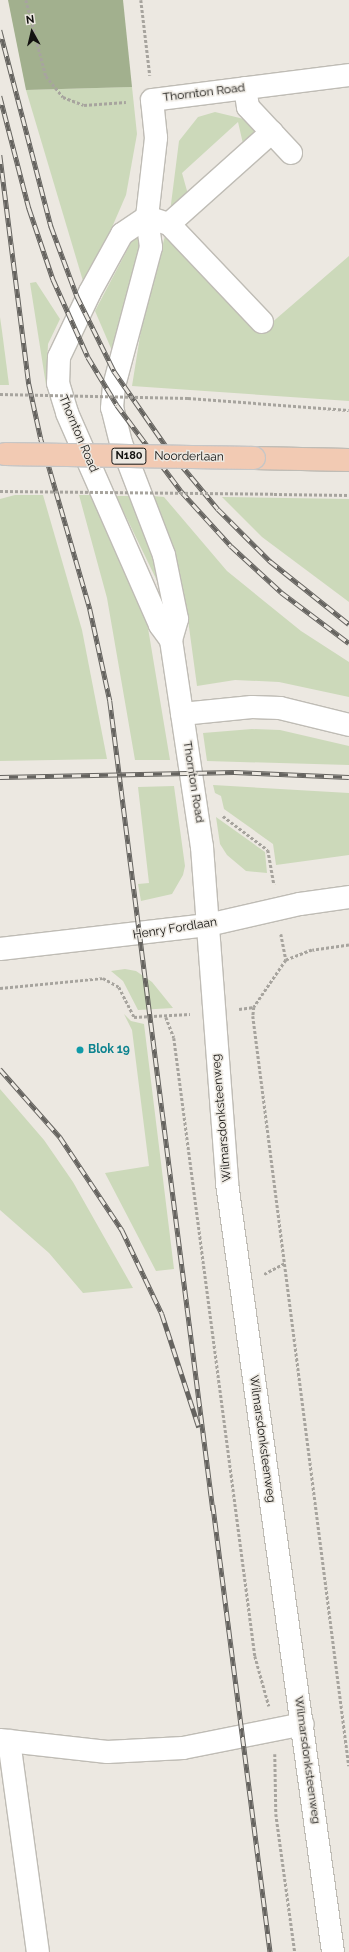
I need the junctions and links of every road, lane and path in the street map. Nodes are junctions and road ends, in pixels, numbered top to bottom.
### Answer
1 (26, 0) edge
2 (142, 0) edge
3 (349, 75) edge
4 (244, 88) junction
5 (152, 100) junction
6 (272, 132) junction
7 (291, 153) dead end
8 (147, 216) junction
9 (169, 224) junction
10 (262, 322) dead end
11 (0, 394) edge
12 (349, 410) edge
13 (1, 454) edge
14 (349, 460) edge
15 (0, 490) edge
16 (349, 495) edge
17 (171, 640) junction
18 (182, 714) junction
19 (349, 725) edge
20 (194, 794) junction
21 (349, 897) edge
22 (277, 909) junction
23 (208, 925) junction
24 (349, 945) edge
25 (0, 949) edge
26 (286, 960) junction
27 (0, 988) edge
28 (302, 1724) junction
29 (272, 1731) junction
30 (4, 1740) edge
31 (349, 1766) edge
32 (38, 1952) edge
33 (295, 1952) edge
34 (333, 1952) edge

1 - 5 path
2 - 5 path
3 - 4 street, Thornton Road
4 - 5 street, Thornton Road
4 - 6 street
5 - 8 street, Thornton Road
6 - 7 street
6 - 9 street
8 - 9 street
8 - 17 street, Thornton Road
8 - 17 street, Thornton Road
9 - 10 street
11 - 12 path, bridge
13 - 14 main road, Noorderlaan / N180, bridge
15 - 16 path, bridge
17 - 18 street, Thornton Road
18 - 19 street
18 - 20 street, Thornton Road
20 - 22 path
20 - 23 street, Thornton Road
21 - 22 street, Henry Fordlaan
22 - 23 street, Henry Fordlaan
22 - 26 path
23 - 25 street, Henry Fordlaan
23 - 28 street, Wilmarsdonksteenweg
24 - 26 path
26 - 31 path
27 - 29 path
28 - 29 street
28 - 34 street, Wilmarsdonksteenweg
29 - 30 street
29 - 33 path
30 - 32 street

